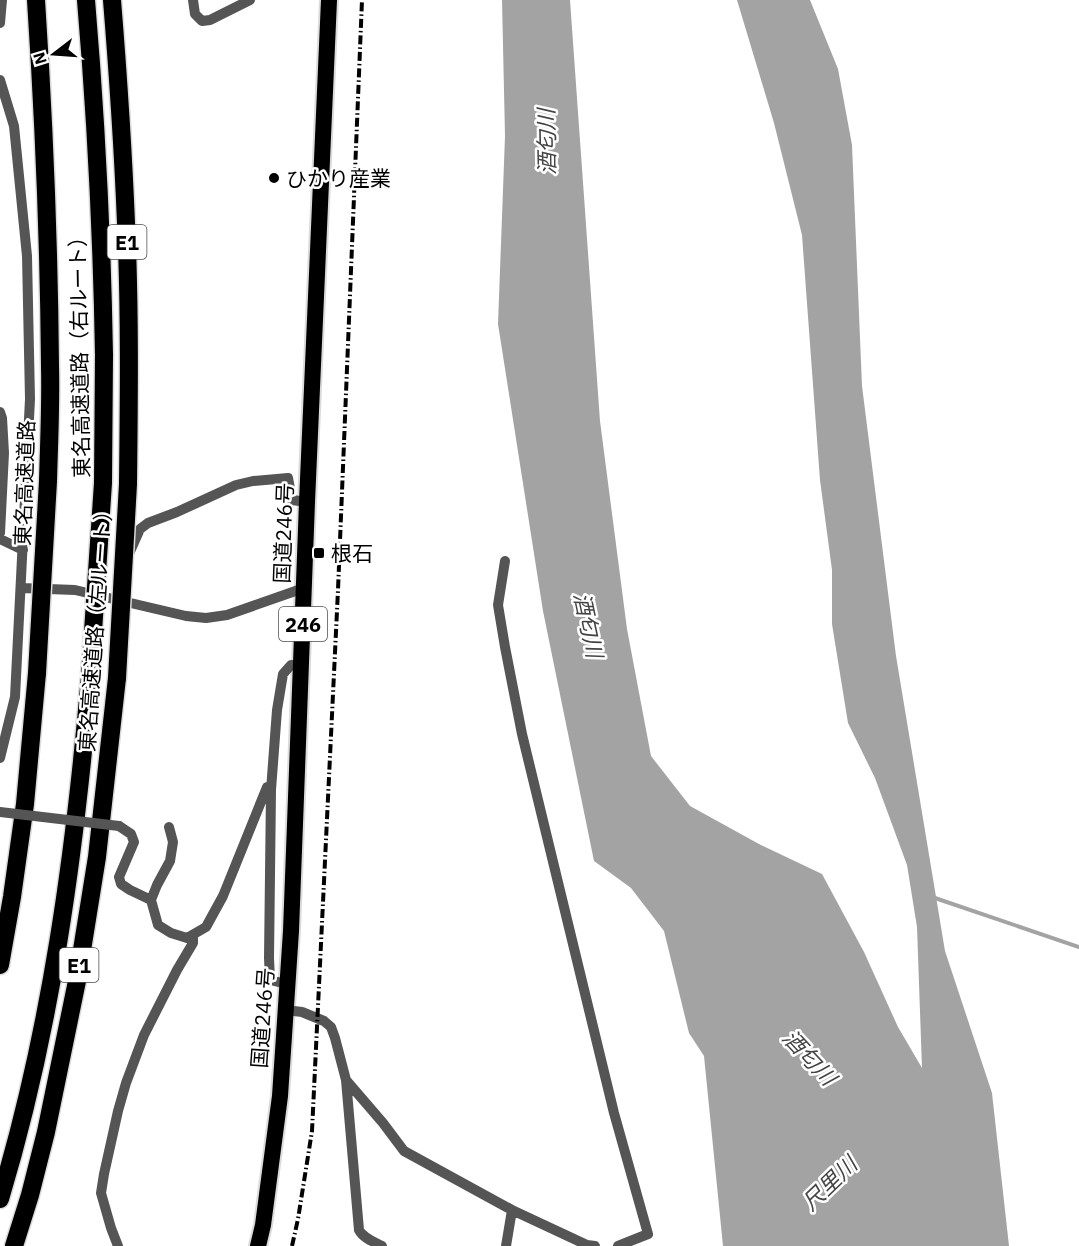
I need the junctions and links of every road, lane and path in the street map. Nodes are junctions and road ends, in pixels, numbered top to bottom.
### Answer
1 (2, 0) edge
2 (36, 0) edge
3 (86, 0) edge
4 (112, 0) edge
5 (193, 0) edge
6 (250, 0) edge
7 (329, 0) edge
8 (0, 23) edge
9 (0, 80) edge
10 (0, 412) edge
11 (307, 502) junction
12 (0, 533) edge
13 (0, 539) edge
14 (23, 550) junction
15 (505, 561) dead end
16 (21, 588) junction
17 (304, 588) junction
18 (108, 598) junction
19 (301, 665) junction
20 (0, 758) edge
21 (271, 785) junction
22 (0, 813) edge
23 (169, 827) dead end
24 (151, 900) junction
25 (193, 935) junction
26 (0, 965) edge
27 (287, 984) junction
28 (286, 1010) junction
29 (346, 1080) junction
30 (0, 1199) edge
31 (512, 1210) junction
32 (648, 1234) junction
33 (14, 1246) edge
34 (118, 1246) edge
35 (258, 1246) edge
36 (382, 1246) edge
37 (506, 1246) edge
38 (595, 1246) edge
39 (618, 1246) edge
40 (652, 1246) edge

1 - 8 street
2 - 26 highway, 東名高速道路, bridge
3 - 30 highway, 東名高速道路（右ルート） / E1, bridge
4 - 33 highway, 東名高速道路（左ルート） / E1, bridge
5 - 6 street
7 - 11 highway, 国道246号 / 246
9 - 14 street
10 - 12 street
11 - 17 highway, 国道246号 / 246
11 - 18 street
13 - 14 street
14 - 16 street
15 - 32 street
16 - 18 street
16 - 20 street
17 - 18 street
17 - 19 highway, 国道246号 / 246
19 - 21 street
19 - 27 highway, 国道246号 / 246
21 - 25 street
21 - 27 street
22 - 24 street, bridge
23 - 24 street
24 - 25 street
25 - 34 street
27 - 28 highway, 国道246号 / 246
28 - 29 street
28 - 35 highway, 国道246号 / 246
29 - 31 street
29 - 36 street
31 - 37 street
31 - 38 street
32 - 39 street
32 - 40 street

